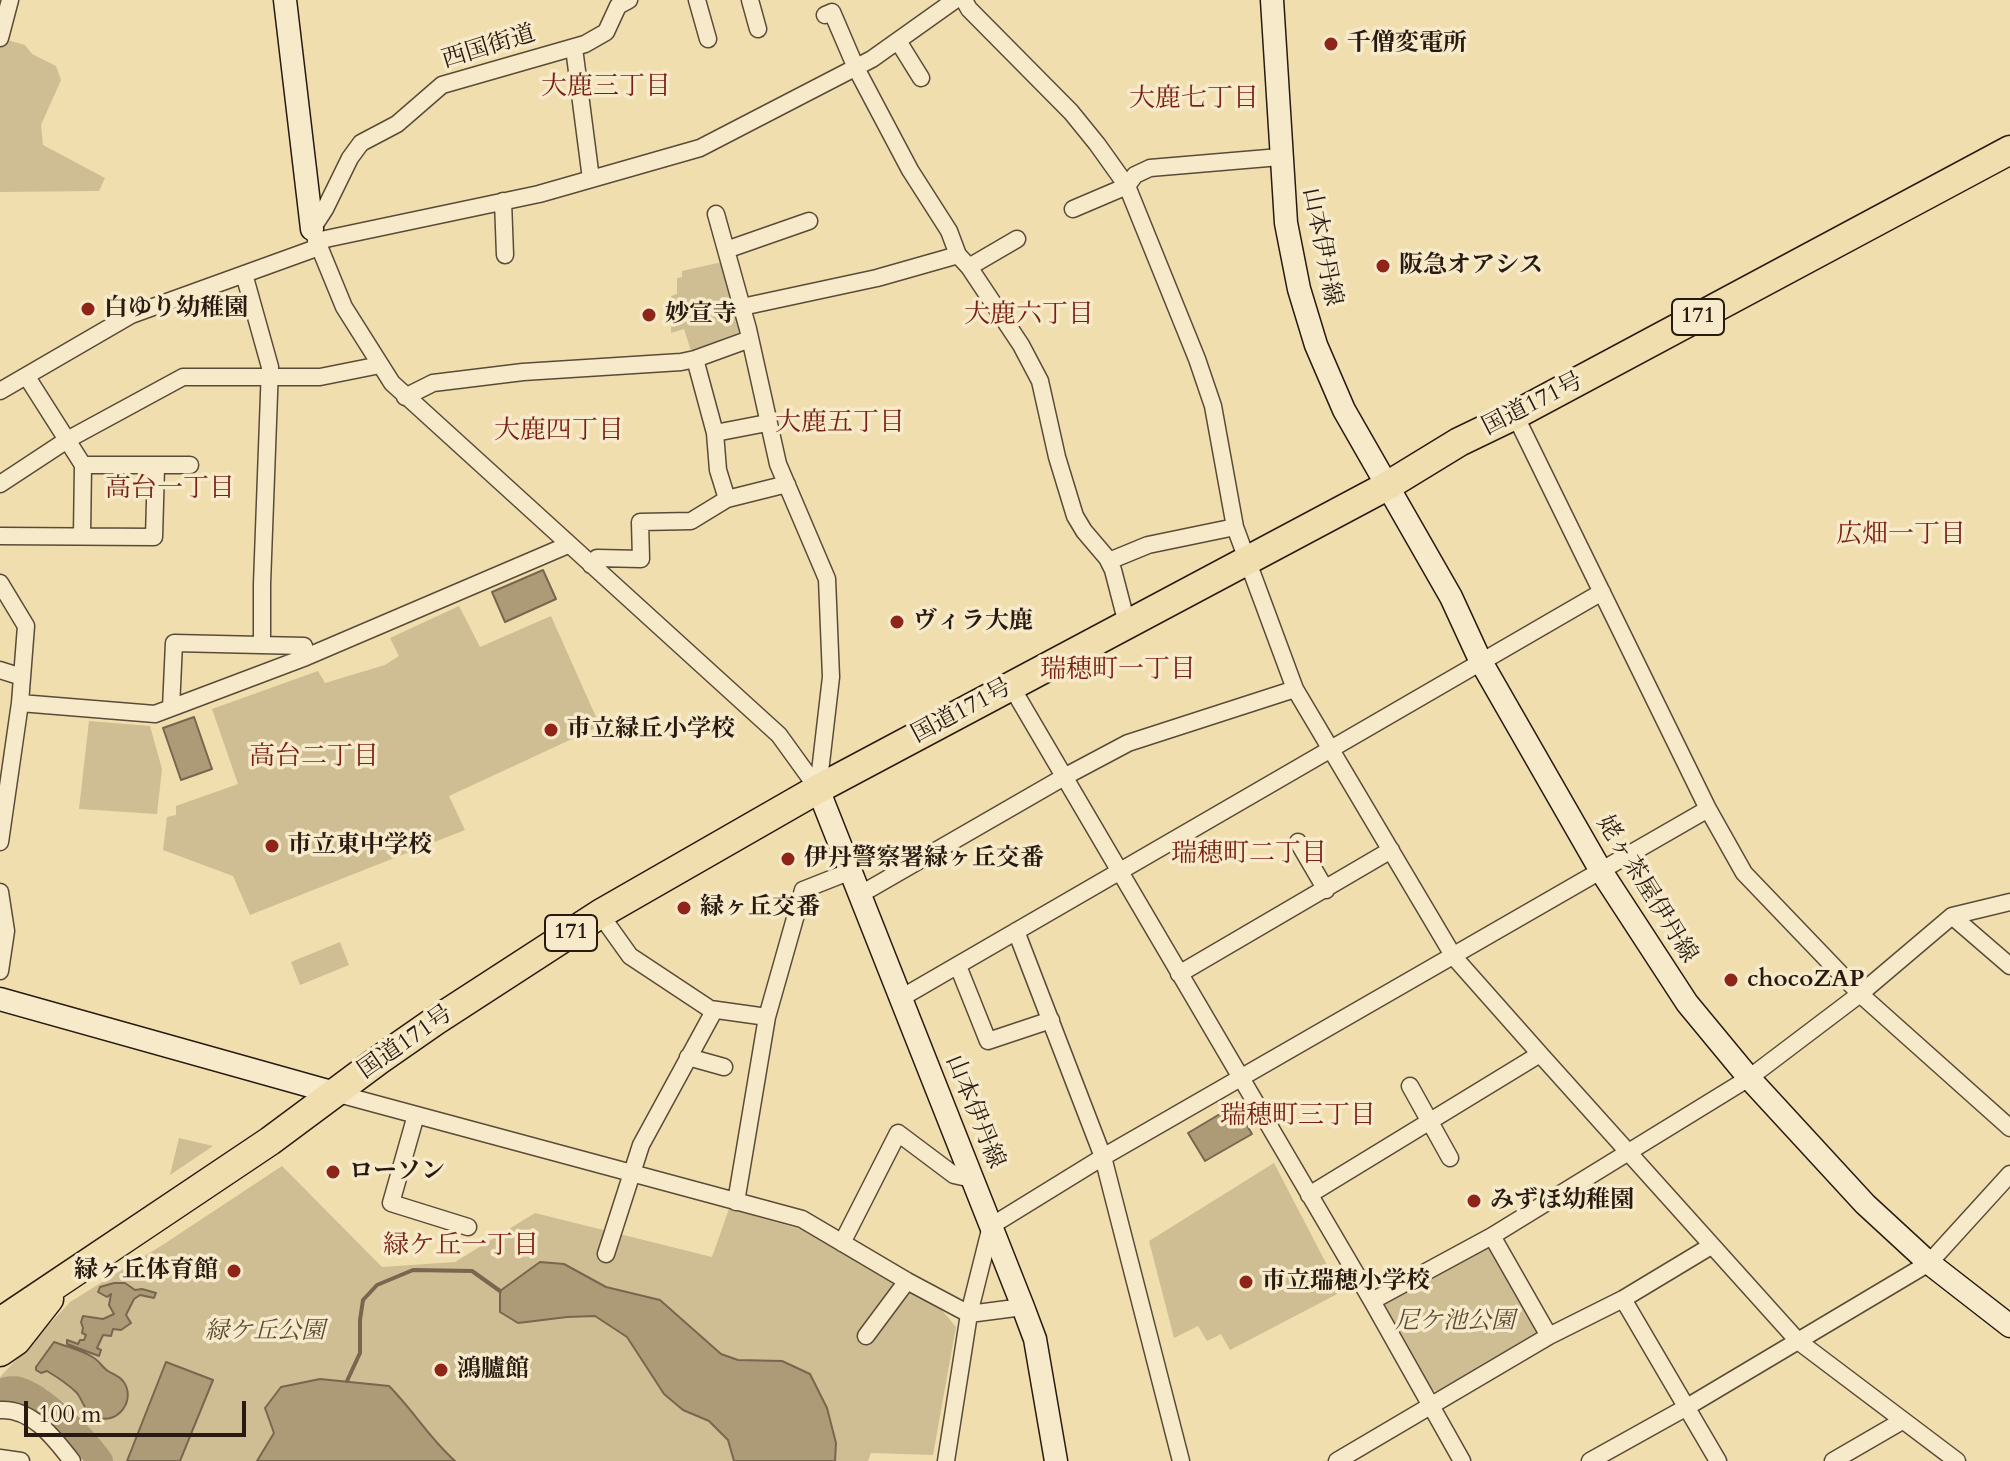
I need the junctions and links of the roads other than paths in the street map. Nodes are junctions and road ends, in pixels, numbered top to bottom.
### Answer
1 (10, 0) edge
2 (629, 0) edge
3 (697, 0) edge
4 (750, 0) edge
5 (955, 0) edge
6 (964, 0) edge
7 (1272, 0) edge
8 (281, 2) edge
9 (832, 12) dead end
10 (758, 29) dead end
11 (0, 38) edge
12 (708, 39) dead end
13 (898, 41) junction
14 (574, 48) junction
15 (856, 68) junction
16 (921, 78) dead end
17 (2010, 150) edge
18 (1280, 157) junction
19 (591, 179) junction
20 (1127, 186) junction
21 (503, 201) junction
22 (1073, 209) dead end
23 (716, 214) dead end
24 (809, 221) dead end
25 (316, 239) junction
26 (1017, 239) dead end
27 (726, 250) junction
28 (505, 255) dead end
29 (963, 261) junction
30 (244, 274) junction
31 (742, 307) junction
32 (750, 339) junction
33 (695, 359) junction
34 (380, 365) junction
35 (27, 377) junction
36 (270, 377) junction
37 (0, 391) edge
38 (405, 397) junction
39 (1515, 415) junction
40 (767, 423) junction
41 (715, 433) junction
42 (67, 440) junction
43 (83, 465) junction
44 (190, 465) dead end
45 (156, 467) junction
46 (0, 484) edge
47 (787, 484) junction
48 (1387, 486) junction
49 (727, 499) junction
50 (1235, 527) junction
51 (82, 535) junction
52 (0, 536) edge
53 (568, 545) junction
54 (1246, 559) junction
55 (1109, 561) junction
56 (591, 565) junction
57 (0, 583) edge
58 (1602, 592) junction
59 (1127, 624) junction
60 (262, 644) junction
61 (306, 657) junction
62 (1480, 660) junction
63 (0, 670) edge
64 (22, 677) junction
65 (1011, 686) junction
66 (1295, 689) junction
67 (20, 703) junction
68 (171, 708) junction
69 (1330, 748) junction
70 (1064, 777) junction
71 (818, 789) junction
72 (1708, 809) junction
73 (0, 842) edge
74 (1298, 842) dead end
75 (1391, 850) junction
76 (851, 871) junction
77 (1601, 871) junction
78 (1119, 873) junction
79 (1326, 890) junction
80 (0, 892) edge
81 (861, 894) junction
82 (2010, 902) edge
83 (600, 914) junction
84 (1952, 916) junction
85 (1016, 931) junction
86 (1454, 957) junction
87 (958, 966) junction
88 (2010, 966) edge
89 (0, 971) edge
90 (1179, 974) junction
91 (1860, 994) junction
92 (901, 998) junction
93 (0, 999) edge
94 (714, 1011) junction
95 (767, 1017) junction
96 (1051, 1020) junction
97 (1540, 1054) junction
98 (688, 1057) junction
99 (724, 1067) dead end
100 (1749, 1078) junction
101 (1241, 1080) junction
102 (1410, 1086) dead end
103 (335, 1093) junction
104 (416, 1115) junction
105 (1429, 1122) junction
106 (2010, 1128) edge
107 (1628, 1150) junction
108 (1103, 1157) junction
109 (1450, 1158) dead end
110 (633, 1174) junction
111 (2010, 1174) edge
112 (972, 1179) junction
113 (1309, 1195) junction
114 (736, 1202) junction
115 (991, 1226) junction
116 (468, 1227) dead end
117 (1492, 1236) junction
118 (842, 1243) junction
119 (1711, 1246) junction
120 (606, 1254) dead end
121 (1929, 1263) junction
122 (64, 1280) junction
123 (907, 1281) junction
124 (1623, 1299) junction
125 (0, 1301) edge
126 (1372, 1301) junction
127 (1023, 1307) junction
128 (969, 1314) junction
129 (0, 1322) edge
130 (2010, 1326) edge
131 (866, 1336) dead end
132 (1549, 1336) junction
133 (1798, 1341) junction
134 (0, 1352) edge
135 (1430, 1406) junction
136 (1687, 1407) junction
137 (0, 1410) edge
138 (1902, 1421) junction
139 (65, 1457) edge
140 (0, 1458) edge
141 (21, 1461) edge
142 (946, 1461) edge
143 (1056, 1461) edge
144 (1181, 1461) edge
145 (1337, 1461) edge
146 (1462, 1461) edge
147 (1590, 1461) edge
148 (1718, 1461) edge
149 (1833, 1461) edge
150 (1957, 1461) edge

1 - 11 street
2 - 14 street, 西国街道
3 - 12 street
4 - 10 street
5 - 13 street
6 - 20 street
7 - 18 main road, 山本伊丹線
8 - 25 main road
9 - 15 street
13 - 15 street
13 - 16 street
14 - 19 street
14 - 25 street, 西国街道
15 - 19 street
15 - 29 street
17 - 39 highway, 国道171号 / 171
18 - 20 street
18 - 48 main road, 山本伊丹線
19 - 21 street
20 - 22 street
20 - 50 street
21 - 25 street
21 - 28 street
23 - 27 street
24 - 27 street
25 - 30 street
25 - 34 street
26 - 29 street
27 - 31 street
29 - 31 street
29 - 55 street
30 - 35 street
30 - 36 street
31 - 32 street
32 - 33 street
32 - 40 street
33 - 38 street
33 - 41 street
34 - 36 street
34 - 38 street
35 - 37 street
35 - 42 street
36 - 42 street
36 - 60 street
38 - 53 street
39 - 48 highway, 国道171号 / 171
39 - 58 street
40 - 41 street
40 - 47 street
41 - 49 street
42 - 43 street
42 - 46 street
43 - 45 street
43 - 51 street
44 - 45 street
45 - 51 street
47 - 49 street
47 - 71 street
48 - 54 highway, 国道171号 / 171
48 - 62 main road, 姥ヶ茶屋伊丹線
49 - 56 street
50 - 54 street
50 - 55 street
51 - 52 street
53 - 56 street
53 - 61 street
54 - 59 highway, 国道171号 / 171
54 - 66 street
55 - 59 street
56 - 71 street
57 - 64 street
58 - 62 street
58 - 72 street
59 - 65 highway, 国道171号 / 171
60 - 61 street
60 - 68 street
61 - 68 street
62 - 69 street
62 - 77 main road, 姥ヶ茶屋伊丹線
63 - 64 street
64 - 67 street
65 - 70 street
65 - 71 highway, 国道171号 / 171
66 - 69 street
66 - 70 street
67 - 68 street
67 - 73 street
69 - 75 street
69 - 78 street
70 - 78 street
70 - 81 street
71 - 76 main road, 山本伊丹線
71 - 83 highway, 国道171号 / 171
72 - 77 street
72 - 91 street
74 - 79 street
75 - 79 street
75 - 86 street
76 - 81 main road, 山本伊丹線
76 - 95 street
77 - 86 street
77 - 100 main road, 姥ヶ茶屋伊丹線
78 - 85 street
78 - 90 street
79 - 90 street
80 - 89 street
81 - 92 main road, 山本伊丹線
82 - 84 street
83 - 94 street
83 - 103 highway, 国道171号 / 171
84 - 88 street
84 - 91 street
85 - 87 street
85 - 96 street
86 - 97 street
86 - 101 street
87 - 92 street
87 - 96 street
90 - 101 street
91 - 100 street
91 - 106 street
92 - 112 main road, 山本伊丹線
93 - 103 main road
94 - 95 street
94 - 98 street
95 - 114 street
96 - 108 street
97 - 105 street
97 - 107 street
98 - 99 street
98 - 110 street
100 - 107 street
100 - 121 main road, 姥ヶ茶屋伊丹線
101 - 108 street
101 - 113 street
102 - 105 street
103 - 104 street
103 - 122 highway, 国道171号 / 171
104 - 110 street
104 - 116 street
105 - 109 street
105 - 113 street
107 - 117 street
107 - 119 street
108 - 115 street
108 - 144 street
110 - 114 street
110 - 120 street
111 - 121 street
112 - 115 main road, 山本伊丹線
112 - 118 street
113 - 126 street
114 - 118 street
115 - 127 main road, 山本伊丹線
115 - 128 street
117 - 126 street
117 - 132 street
118 - 123 street
119 - 124 street
119 - 133 street
121 - 130 main road, 姥ヶ茶屋伊丹線
121 - 133 street
122 - 125 highway, 171
122 - 129 highway, 国道171号 / 171
122 - 134 highway, 171
123 - 128 street
123 - 131 street
124 - 132 street
124 - 136 street
126 - 135 street
127 - 128 street
127 - 143 main road, 山本伊丹線
128 - 142 street
132 - 135 street
133 - 136 street
133 - 138 street
135 - 145 street
135 - 146 street
136 - 147 street
136 - 148 street
137 - 139 street
138 - 149 street
138 - 150 street
140 - 141 street

